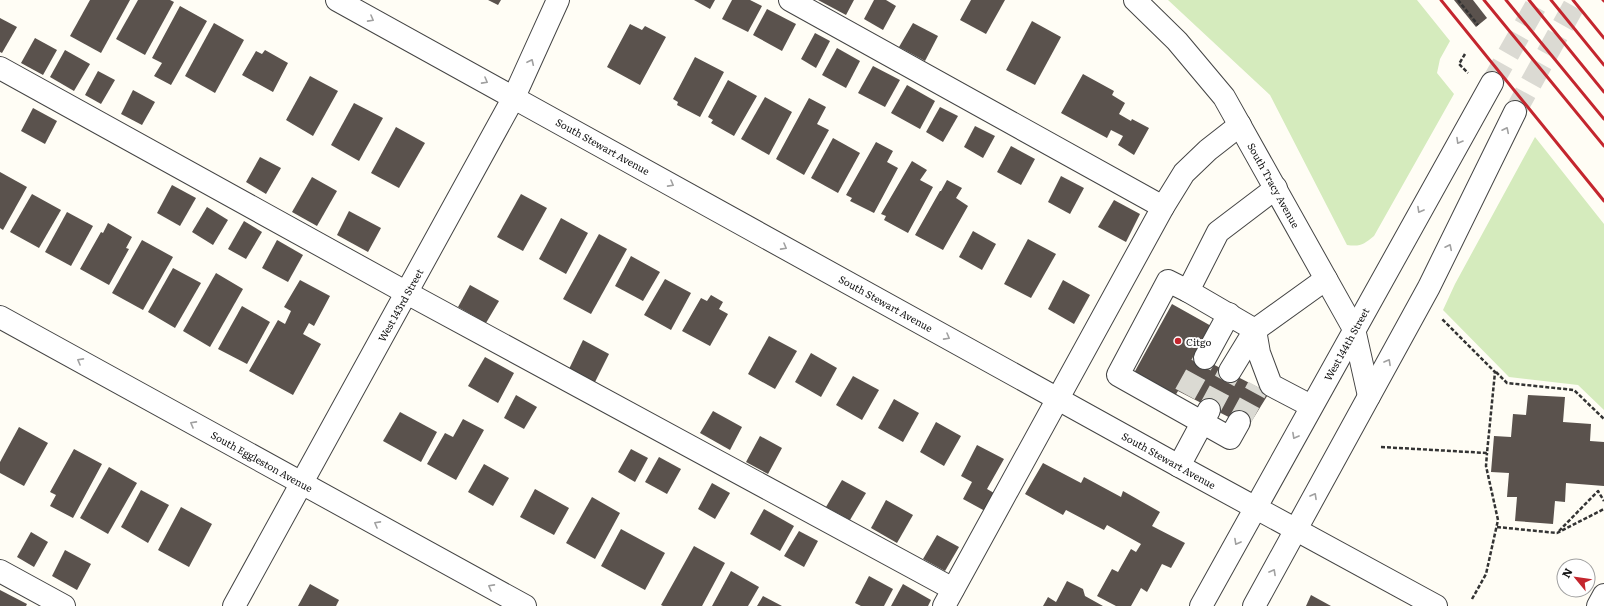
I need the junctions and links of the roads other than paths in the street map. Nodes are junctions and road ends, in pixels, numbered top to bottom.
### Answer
1 (337, 0) edge
2 (558, 0) edge
3 (790, 0) edge
4 (1135, 0) edge
5 (0, 68) edge
6 (1492, 83) tunnel mouth
7 (514, 97) junction
8 (1515, 112) tunnel mouth
9 (1240, 125) junction
10 (1276, 188) junction
11 (1163, 207) junction
12 (1326, 279) junction
13 (1188, 291) junction
14 (406, 293) junction
15 (1229, 314) junction
16 (0, 317) edge
17 (1354, 329) junction
18 (1255, 330) junction
19 (1205, 358) tunnel mouth
20 (1230, 371) tunnel mouth
21 (1370, 396) junction
22 (1058, 398) junction
23 (1311, 406) junction
24 (1206, 416) junction
25 (1239, 422) tunnel mouth
26 (1178, 466) junction
27 (301, 483) junction
28 (1256, 508) junction
29 (1296, 530) junction
30 (0, 571) edge
31 (1604, 595) edge
32 (949, 598) edge
33 (64, 606) edge
34 (234, 606) edge
35 (525, 606) edge
36 (1201, 606) edge
37 (1254, 606) edge
38 (1436, 606) edge
39 (1598, 606) edge

1 -> 7 street, South Stewart Avenue
7 -> 2 street, West 143rd Street
3 - 11 street
4 - 9 street, South Tracy Avenue
5 - 14 street
6 -> 17 street, West 144th Street
7 - 14 street, West 143rd Street
7 -> 22 street, South Stewart Avenue
21 -> 8 street
9 - 10 street, South Tracy Avenue
9 - 11 street
10 - 12 street, South Tracy Avenue
10 - 13 street
11 - 22 street
12 - 17 street, South Tracy Avenue
12 - 18 street
13 - 15 street
13 - 24 street
14 - 27 street, West 143rd Street
14 - 32 street
15 - 18 street
15 - 19 street
27 -> 16 street, South Eggleston Avenue
17 - 21 street, South Tracy Avenue
17 - 23 street, West 144th Street
18 - 20 street
18 - 23 street
29 -> 21 street
22 - 26 street, South Stewart Avenue
22 - 32 street
23 -> 28 street, West 144th Street
24 - 25 street
24 - 26 street
26 - 28 street, South Stewart Avenue
27 - 34 street, West 143rd Street
35 -> 27 street, South Eggleston Avenue
28 - 29 street, South Stewart Avenue
28 -> 36 street, West 144th Street
37 -> 29 street
29 - 38 street, South Stewart Avenue
30 - 33 street
31 - 39 street

